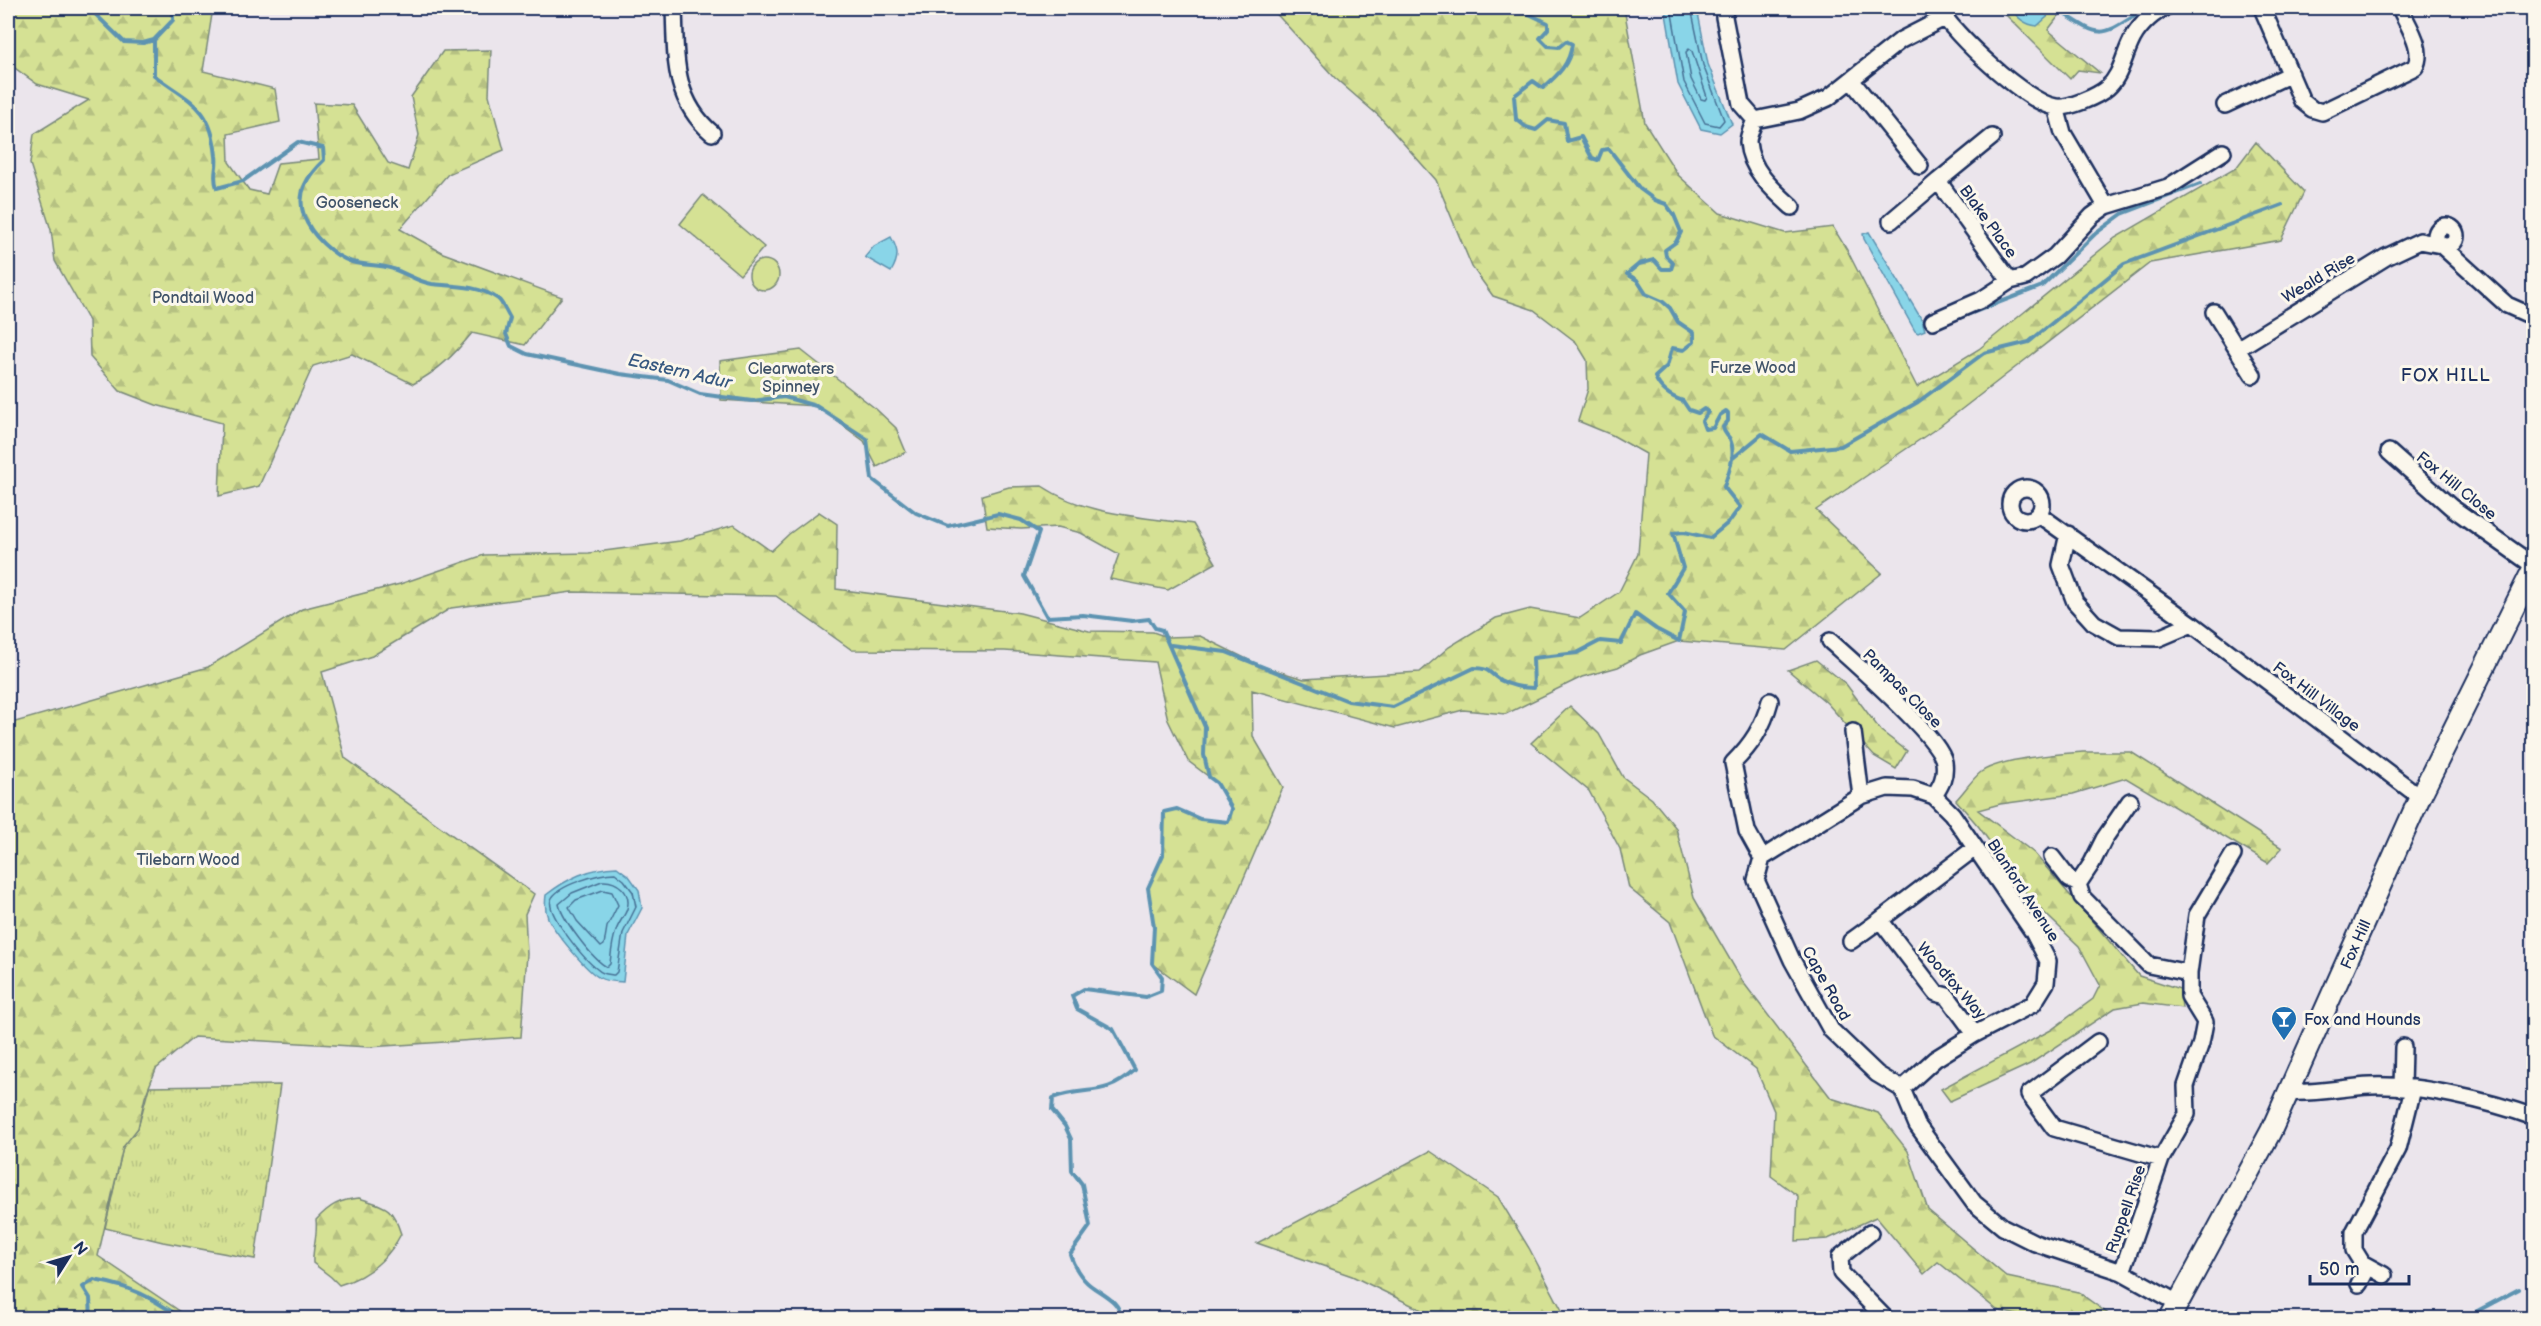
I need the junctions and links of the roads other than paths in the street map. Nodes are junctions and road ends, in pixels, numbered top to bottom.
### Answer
1 (674, 8) edge
2 (1725, 8) edge
3 (2164, 8) edge
4 (2262, 8) edge
5 (2400, 8) edge
6 (1942, 13) edge
7 (2290, 74) junction
8 (1851, 80) junction
9 (2225, 105) dead end
10 (2056, 108) junction
11 (1755, 120) junction
12 (712, 133) dead end
13 (1992, 137) dead end
14 (2223, 152) dead end
15 (1920, 166) dead end
16 (1938, 181) junction
17 (2106, 206) junction
18 (1792, 207) dead end
19 (1891, 221) dead end
20 (2420, 241) junction
21 (2450, 248) junction
22 (2010, 281) junction
23 (2214, 312) dead end
24 (2534, 316) edge
25 (1933, 321) dead end
26 (2237, 349) junction
27 (2253, 375) dead end
28 (2389, 452) dead end
29 (2038, 514) dead end
30 (2068, 534) junction
31 (2534, 566) edge
32 (2192, 624) junction
33 (1830, 641) dead end
34 (1770, 701) dead end
35 (1853, 732) dead end
36 (1861, 796) junction
37 (1934, 796) junction
38 (2420, 797) junction
39 (2130, 801) dead end
40 (1975, 848) junction
41 (2233, 855) dead end
42 (2052, 857) dead end
43 (1762, 858) junction
44 (2078, 884) junction
45 (1880, 920) junction
46 (1851, 941) dead end
47 (2189, 973) junction
48 (1976, 1034) junction
49 (2098, 1041) dead end
50 (2403, 1047) dead end
51 (2408, 1088) junction
52 (1902, 1089) junction
53 (2289, 1092) junction
54 (2534, 1117) edge
55 (2161, 1159) junction
56 (1870, 1233) dead end
57 (2368, 1267) junction
58 (2122, 1272) junction
59 (2384, 1275) dead end
60 (2359, 1284) dead end
61 (2174, 1311) edge
62 (1885, 1318) edge

1 - 12 street
2 - 11 street
3 - 10 street
4 - 7 street
5 - 7 street
6 - 8 street
6 - 10 street
7 - 9 street
8 - 11 street
8 - 15 street
10 - 17 street
11 - 18 street
13 - 16 street, Blake Place
14 - 17 street
16 - 19 street, Blake Place
16 - 22 street, Blake Place
17 - 22 street
20 - 21 street
20 - 21 street, Weald Rise
20 - 26 street, Weald Rise
21 - 24 street
22 - 25 street
23 - 26 street
26 - 27 street
28 - 31 street, Fox Hill Close
29 - 30 street, Fox Hill Village
30 - 32 street, Fox Hill Village
30 - 32 street
31 - 38 main road, Fox Hill
32 - 38 street, Fox Hill Village
33 - 37 street, Pampas Close
34 - 43 street
35 - 36 street
36 - 37 street
36 - 43 street
37 - 40 street, Blanford Avenue
38 - 53 main road, Fox Hill
39 - 44 street
40 - 45 street
40 - 48 street, Blanford Avenue
41 - 47 street, Ruppell Rise
42 - 44 street
43 - 52 street, Cape Road
44 - 47 street
45 - 46 street
45 - 48 street, Woodfox Way
47 - 55 street, Ruppell Rise
48 - 52 street, Blanford Avenue
49 - 55 street, Ruppell Rise
50 - 51 street
51 - 53 street
51 - 54 street
51 - 57 street
52 - 58 street
53 - 61 main road, Fox Hill
55 - 58 street, Ruppell Rise
56 - 62 street
57 - 59 street
57 - 60 street
58 - 61 street

